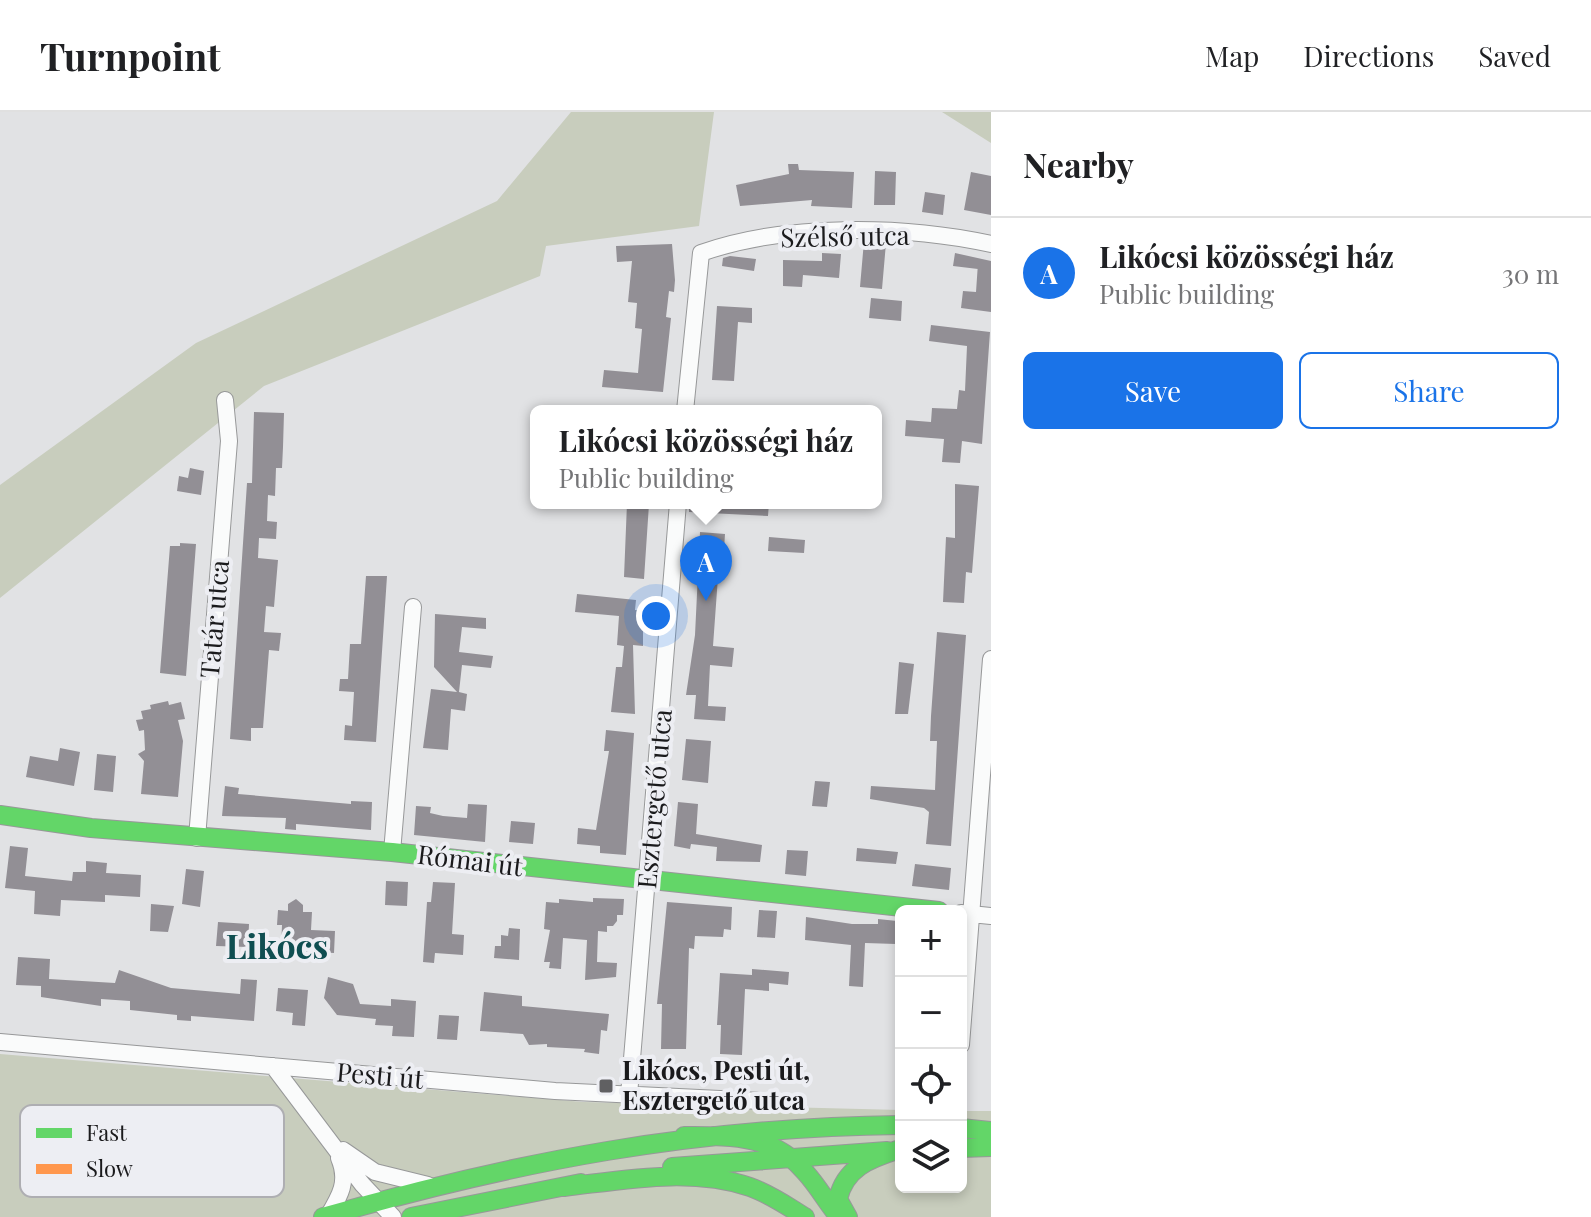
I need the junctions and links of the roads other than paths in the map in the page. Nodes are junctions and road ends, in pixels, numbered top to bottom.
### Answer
1 (991, 244) edge
2 (225, 400) dead end
3 (686, 405) edge
4 (678, 509) edge
5 (413, 607) dead end
6 (991, 659) edge
7 (0, 815) edge
8 (197, 838) junction
9 (392, 852) junction
10 (648, 882) junction
11 (967, 905) edge
12 (895, 907) edge
13 (967, 914) edge
14 (991, 916) edge
15 (0, 1042) edge
16 (273, 1066) junction
17 (629, 1095) junction
18 (761, 1101) dead end
19 (895, 1125) edge
20 (967, 1129) edge
21 (991, 1131) edge
22 (684, 1136) junction
23 (330, 1139) junction
24 (991, 1147) edge
25 (967, 1148) edge
26 (895, 1150) edge
27 (895, 1151) edge
28 (791, 1155) junction
29 (564, 1187) junction
30 (436, 1188) junction
31 (379, 1202) junction
32 (325, 1216) edge
33 (393, 1217) edge
34 (411, 1217) edge
35 (805, 1217) edge
36 (839, 1217) edge
37 (848, 1217) edge

1 - 3 street, Szélső utca
2 - 8 street, Tatár utca
4 - 10 street, Esztergető utca
5 - 9 street
6 - 11 street
7 - 8 main road, Római út
8 - 9 main road, Római út
9 - 10 main road, Római út
10 - 12 main road, Római út
10 - 17 street, Esztergető utca
13 - 14 street
15 - 16 street, Pesti út
16 - 17 street, Pesti út
16 - 23 street
17 - 18 street, Pesti út
19 - 22 main road
20 - 21 main road
22 - 28 main road
22 - 30 main road
23 - 30 street
23 - 31 street
23 - 32 street
24 - 25 main road
26 - 28 main road
27 - 37 main road
28 - 29 main road
28 - 36 main road
29 - 34 main road
29 - 35 main road
30 - 31 main road
31 - 32 main road
31 - 33 street

